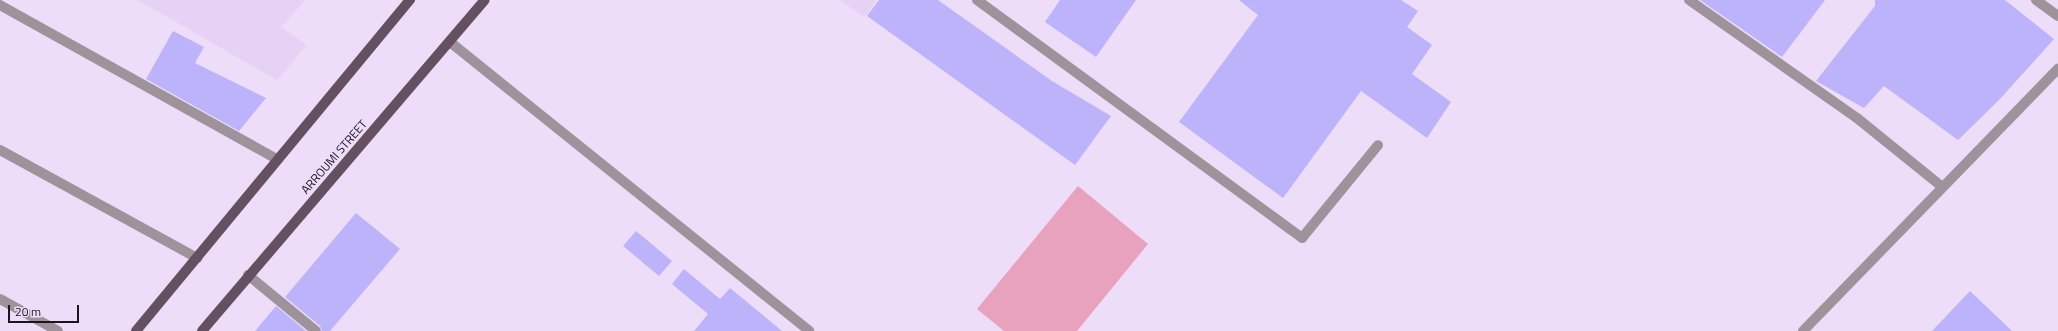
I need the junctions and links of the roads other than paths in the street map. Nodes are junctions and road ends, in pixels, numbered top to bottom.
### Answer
1 (410, 0) edge
2 (485, 0) edge
3 (977, 0) edge
4 (1689, 0) edge
5 (2036, 0) edge
6 (0, 6) edge
7 (2058, 16) edge
8 (450, 42) junction
9 (2058, 69) edge
10 (1378, 145) dead end
11 (0, 150) edge
12 (278, 160) junction
13 (1942, 186) junction
14 (197, 258) junction
15 (248, 275) junction
16 (0, 300) edge
17 (58, 331) edge
18 (136, 331) edge
19 (202, 331) edge
20 (316, 331) edge
21 (809, 331) edge
22 (1803, 331) edge

1 - 12 main road
2 - 8 main road, ARROUMI STREET
3 - 10 street
4 - 13 street
5 - 7 street
6 - 12 street
8 - 15 main road, ARROUMI STREET
8 - 21 street
9 - 13 street
11 - 14 street
12 - 14 main road
13 - 22 street
14 - 18 main road
15 - 19 main road, ARROUMI STREET
15 - 20 street
16 - 17 street

